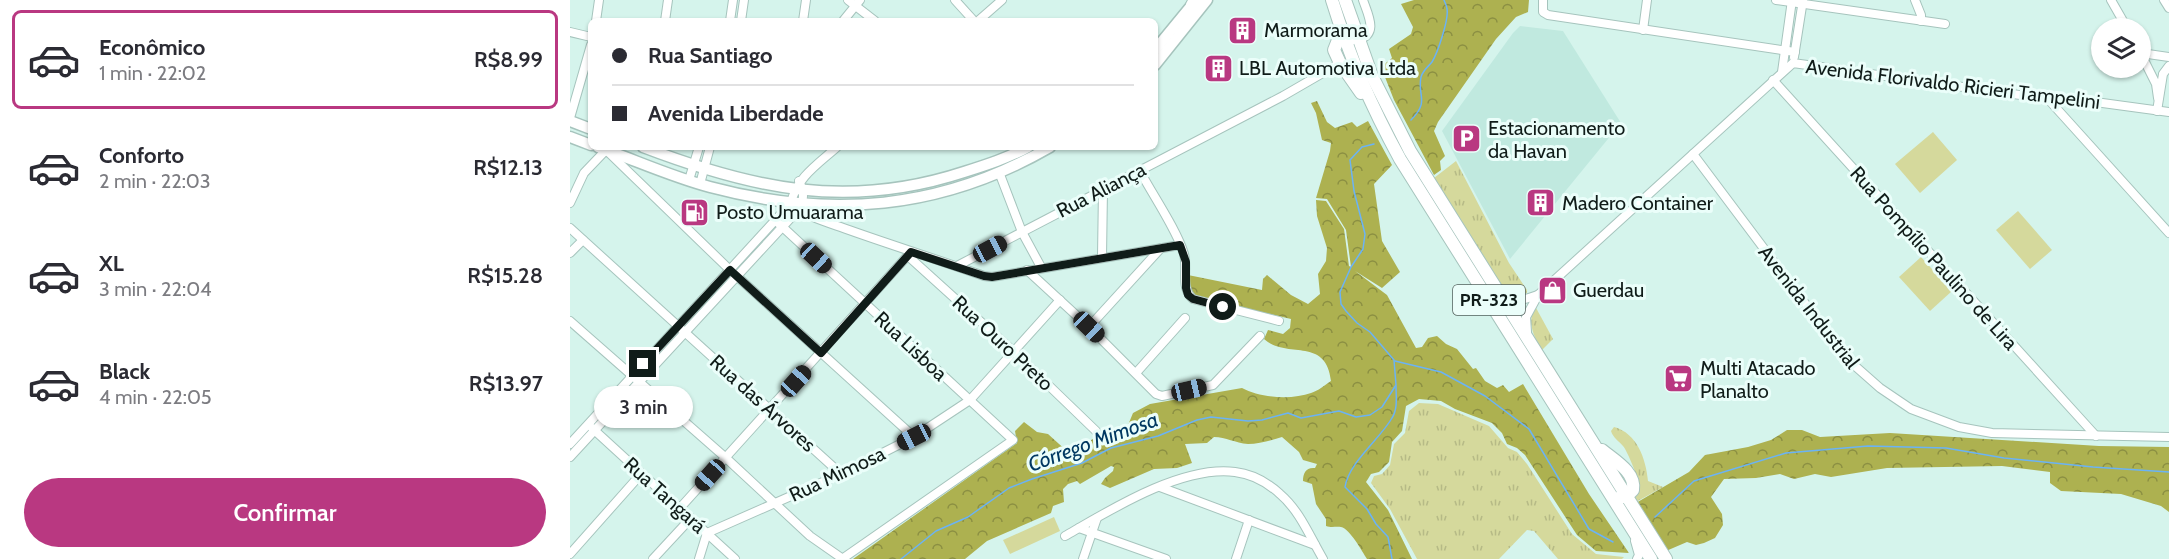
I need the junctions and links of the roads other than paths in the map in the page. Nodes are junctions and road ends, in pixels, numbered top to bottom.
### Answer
1 (599, 0) edge
2 (668, 0) edge
3 (733, 0) edge
4 (744, 0) edge
5 (806, 0) edge
6 (956, 0) edge
7 (1002, 0) edge
8 (1207, 0) edge
9 (1332, 0) edge
10 (1345, 0) edge
11 (1363, 0) edge
12 (1543, 0) edge
13 (1647, 0) edge
14 (1776, 0) edge
15 (1915, 0) edge
16 (2111, 0) edge
17 (2164, 0) edge
18 (1791, 1) edge
19 (854, 2) edge
20 (1194, 2) edge
21 (1803, 2) edge
22 (2169, 8) edge
23 (596, 18) edge
24 (665, 18) edge
25 (730, 18) edge
26 (741, 18) edge
27 (803, 18) edge
28 (845, 18) edge
29 (872, 18) edge
30 (973, 18) edge
31 (980, 18) edge
32 (2121, 18) edge
33 (1921, 21) junction
34 (1945, 24) dead end
35 (1643, 30) junction
36 (570, 32) edge
37 (588, 35) edge
38 (1350, 39) junction
39 (1162, 47) edge
40 (1785, 51) junction
41 (1795, 52) junction
42 (2151, 54) edge
43 (588, 56) edge
44 (2169, 57) edge
45 (1340, 63) junction
46 (1793, 63) junction
47 (2169, 66) edge
48 (1782, 72) junction
49 (2151, 74) edge
50 (1773, 80) junction
51 (2158, 98) junction
52 (2048, 99) junction
53 (2157, 111) junction
54 (2169, 112) edge
55 (570, 120) edge
56 (1379, 121) junction
57 (588, 128) edge
58 (570, 137) edge
59 (588, 144) edge
60 (601, 150) edge
61 (604, 150) edge
62 (607, 150) edge
63 (651, 150) edge
64 (699, 150) edge
65 (708, 150) edge
66 (834, 150) edge
67 (1023, 150) edge
68 (1045, 150) edge
69 (1693, 154) junction
70 (699, 168) junction
71 (993, 170) junction
72 (1140, 171) junction
73 (688, 180) junction
74 (936, 181) junction
75 (700, 184) junction
76 (799, 187) junction
77 (1103, 189) junction
78 (939, 194) junction
79 (570, 203) edge
80 (797, 205) junction
81 (775, 220) junction
82 (782, 227) junction
83 (570, 228) edge
84 (1022, 232) junction
85 (2169, 233) edge
86 (583, 240) junction
87 (1180, 245) junction
88 (1161, 248) junction
89 (570, 253) edge
90 (910, 254) junction
91 (1102, 257) junction
92 (957, 266) junction
93 (1041, 267) junction
94 (1026, 270) junction
95 (733, 273) junction
96 (1495, 286) junction
97 (1538, 295) junction
98 (1060, 300) junction
99 (866, 304) junction
100 (1185, 318) dead end
101 (570, 321) edge
102 (1279, 321) dead end
103 (1089, 327) junction
104 (682, 329) junction
105 (1260, 336) dead end
106 (1528, 339) junction
107 (1012, 351) junction
108 (821, 353) junction
109 (1136, 373) junction
110 (636, 379) junction
111 (970, 400) junction
112 (770, 409) junction
113 (592, 427) junction
114 (1096, 431) dead end
115 (2096, 436) junction
116 (914, 437) junction
117 (2169, 437) edge
118 (570, 444) edge
119 (570, 457) edge
120 (726, 458) junction
121 (641, 474) junction
122 (841, 474) junction
123 (1602, 480) junction
124 (1160, 487) junction
125 (1626, 496) junction
126 (774, 504) junction
127 (680, 508) junction
128 (691, 518) junction
129 (1097, 518) junction
130 (1249, 520) junction
131 (1079, 528) junction
132 (707, 533) junction
133 (1092, 533) junction
134 (1065, 536) dead end
135 (1315, 545) junction
136 (570, 554) edge
137 (1648, 558) edge
138 (653, 559) edge
139 (699, 559) edge
140 (735, 559) edge
141 (843, 559) edge
142 (1083, 559) edge
143 (1166, 559) edge
144 (1236, 559) edge
145 (1323, 559) edge
146 (1666, 559) edge

1 - 23 street
2 - 24 street
3 - 25 street
4 - 26 street
5 - 27 street
6 - 30 street
7 - 31 street
8 - 39 main road
9 - 38 highway, PR-323
10 - 38 highway, PR-323
11 - 38 street
12 - 35 street
13 - 35 street
14 - 18 street
15 - 33 street
16 - 32 street
17 - 22 street
18 - 21 street
18 - 40 street
19 - 28 street
19 - 29 street
20 - 39 main road
21 - 33 street
21 - 41 street
33 - 34 street
35 - 40 street
36 - 37 street
38 - 45 highway
38 - 56 highway, PR-323
38 - 96 highway, PR-323
40 - 41 street
40 - 48 street
41 - 46 street
42 - 44 street
43 - 55 street
45 - 56 highway
45 - 72 street, Rua Aliança
46 - 48 street, Avenida Florivaldo Ricieri Tampelini
46 - 52 street, Avenida Florivaldo Ricieri Tampelini
47 - 51 street
48 - 50 street, Avenida Florivaldo Ricieri Tampelini
49 - 51 street
50 - 69 street, Avenida Florivaldo Ricieri Tampelini
50 - 115 street, Rua Pompílio Paulino de Lira
51 - 53 street
52 - 53 street, Avenida Florivaldo Ricieri Tampelini
52 - 85 street
53 - 54 street, Avenida Florivaldo Ricieri Tampelini
55 - 57 main road
56 - 123 highway, PR-323
58 - 59 main road
60 - 79 street
61 - 95 street
62 - 73 main road
63 - 70 main road
64 - 70 street
65 - 70 street
66 - 76 street
67 - 71 main road
68 - 71 main road
69 - 97 street, Avenida Florivaldo Ricieri Tampelini
69 - 115 street, Avenida Industrial
70 - 73 street
70 - 75 street
70 - 76 main road
71 - 74 main road
71 - 78 main road
71 - 84 street
72 - 77 street, Rua Aliança
72 - 87 street
73 - 75 main road
74 - 76 main road
74 - 78 main road
75 - 80 main road
76 - 80 street
77 - 84 street, Rua Aliança
77 - 91 street
78 - 80 main road
80 - 81 street
80 - 82 street
80 - 90 street
81 - 82 street, Rua Lisboa
81 - 95 street
82 - 95 street
82 - 99 street, Rua Lisboa
83 - 86 street, Rua das Árvores
84 - 92 street, Rua Aliança
84 - 93 street
86 - 89 street
86 - 104 street, Rua das Árvores
87 - 88 street
87 - 102 street
88 - 91 street
88 - 103 street
90 - 92 street
90 - 99 street
90 - 107 street, Rua Ouro Preto
91 - 93 street
92 - 94 street
93 - 94 street
94 - 98 street
95 - 104 street
95 - 108 street
96 - 97 street
96 - 106 highway, PR-323
97 - 106 street, Avenida Florivaldo Ricieri Tampelini
98 - 103 street
98 - 107 street, Rua Mimosa
99 - 108 street
99 - 111 street, Rua Lisboa
100 - 109 street
101 - 110 street
103 - 109 street
104 - 110 street
104 - 112 street, Rua das Árvores
105 - 109 street
106 - 125 highway, PR-323
107 - 111 street, Rua Mimosa
107 - 114 street, Rua Ouro Preto
108 - 112 street
108 - 116 street
110 - 113 street
110 - 120 street
111 - 116 street, Rua Mimosa
111 - 141 street, Rua Lisboa
112 - 120 street
112 - 122 street, Rua das Árvores
113 - 118 street
113 - 119 street
113 - 121 street, Rua Tangará
115 - 117 street, Avenida Industrial
116 - 122 street, Rua Mimosa
120 - 126 street
120 - 127 street
121 - 127 street, Rua Tangará
121 - 136 street
122 - 126 street, Rua Mimosa
123 - 125 highway
123 - 137 highway, PR-323
124 - 129 street
124 - 130 street
124 - 135 street
125 - 146 highway, PR-323
126 - 132 street, Rua Mimosa
126 - 141 street
127 - 128 street, Rua Tangará
128 - 132 street, Rua Tangará
128 - 138 street
129 - 131 street
129 - 133 street
130 - 135 street
130 - 144 street
131 - 133 street
131 - 134 street
132 - 139 street
132 - 140 street, Rua Tangará
133 - 142 street
133 - 143 street
135 - 145 street

